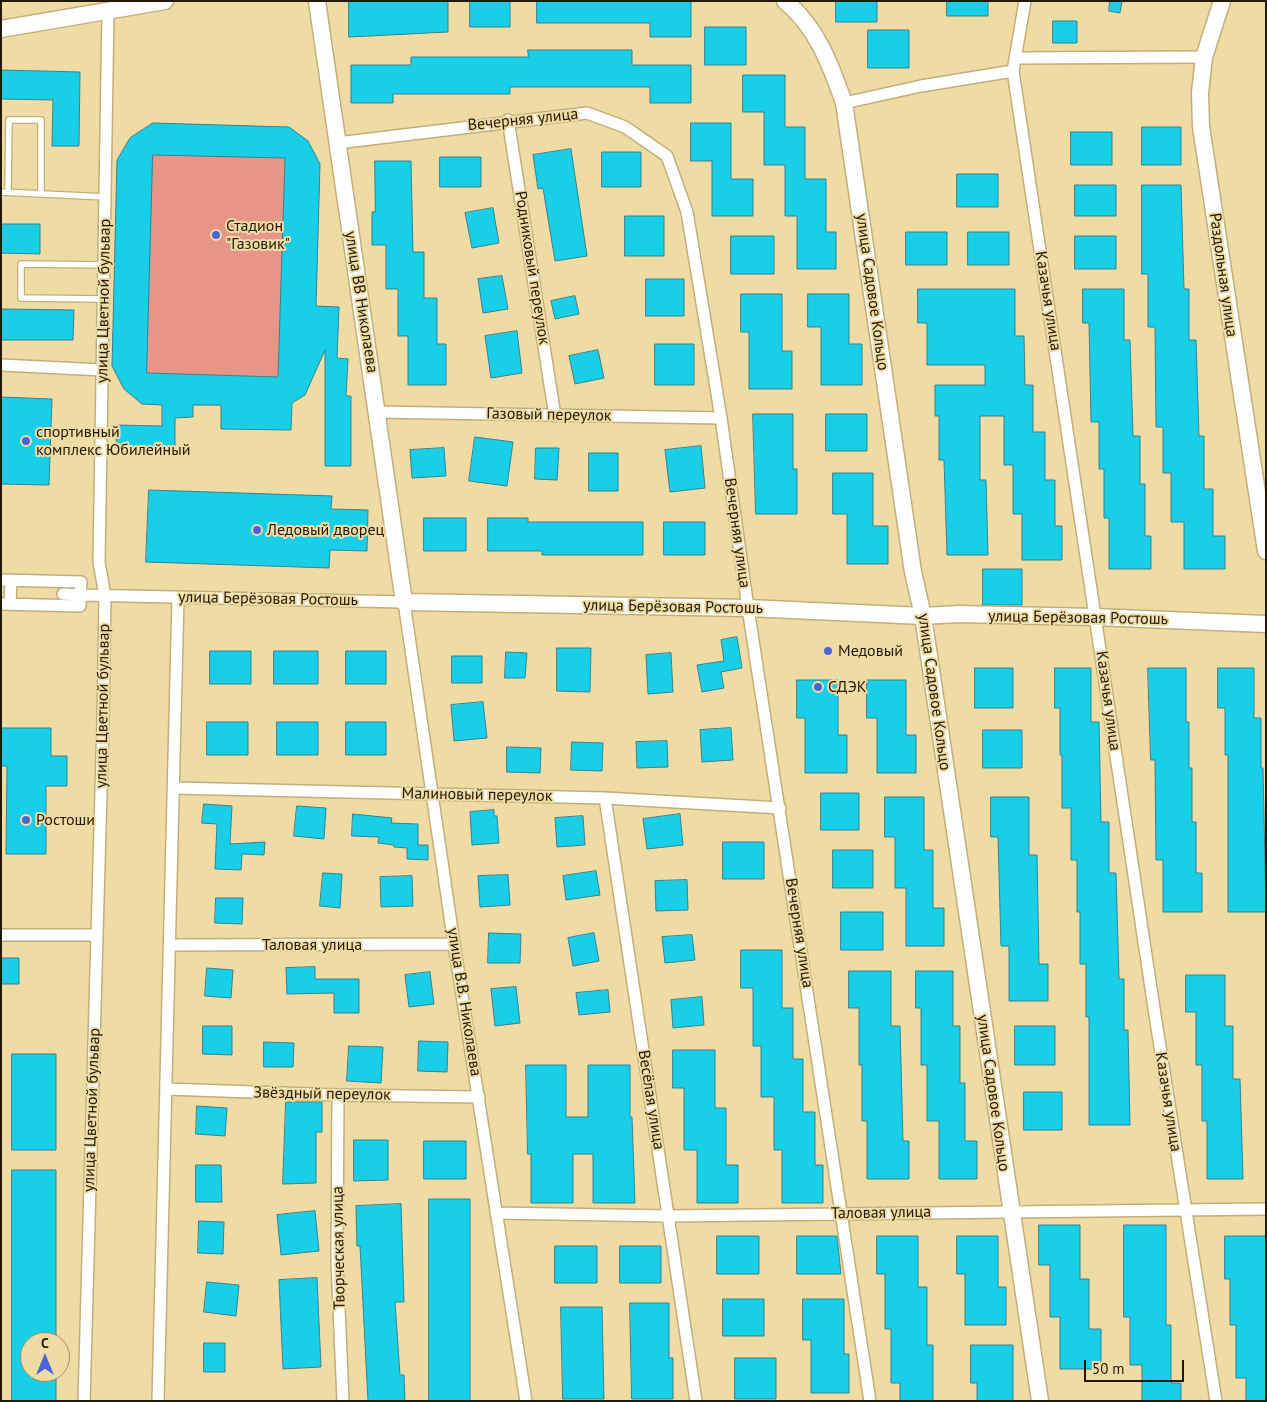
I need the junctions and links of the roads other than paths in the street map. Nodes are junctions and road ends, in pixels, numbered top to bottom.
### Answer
1 (165, 1) edge
2 (317, 1) edge
3 (785, 1) edge
4 (1025, 1) edge
5 (1222, 1) edge
6 (135, 4) edge
7 (108, 11) junction
8 (1, 29) edge
9 (1204, 57) junction
10 (1015, 58) junction
11 (1014, 71) junction
12 (844, 103) junction
13 (508, 120) junction
14 (337, 143) junction
15 (4, 192) edge
16 (41, 192) junction
17 (106, 197) junction
18 (105, 265) junction
19 (104, 299) junction
20 (1, 365) edge
21 (102, 370) junction
22 (378, 412) junction
23 (555, 416) junction
24 (721, 418) junction
25 (1266, 551) edge
26 (6, 580) edge
27 (63, 582) junction
28 (80, 595) junction
29 (105, 596) junction
30 (178, 598) junction
31 (63, 600) junction
32 (404, 602) junction
33 (6, 604) edge
34 (748, 608) junction
35 (923, 616) junction
36 (1096, 618) junction
37 (1266, 624) edge
38 (174, 788) junction
39 (433, 794) junction
40 (605, 798) junction
41 (780, 808) junction
42 (1, 935) edge
43 (97, 935) junction
44 (454, 944) junction
45 (170, 946) junction
46 (166, 1089) junction
47 (338, 1095) junction
48 (479, 1097) junction
49 (1266, 1209) edge
50 (1011, 1210) junction
51 (1185, 1210) junction
52 (496, 1213) junction
53 (842, 1214) junction
54 (668, 1216) junction
55 (84, 1401) edge
56 (158, 1401) edge
57 (343, 1401) edge
58 (526, 1401) edge
59 (696, 1401) edge
60 (870, 1401) edge
61 (1040, 1401) edge
62 (1216, 1401) edge

1 - 6 street
2 - 14 street, улица ВВ Николаева
3 - 12 street, улица Садовое Кольцо
4 - 10 street, Казачья улица
5 - 9 street, Раздольная улица
6 - 7 street
7 - 8 street
7 - 17 street, улица Цветной бульвар
9 - 10 street
9 - 25 street, Раздольная улица
10 - 11 street, Казачья улица
11 - 12 street
11 - 36 street, Казачья улица
12 - 35 street, улица Садовое Кольцо
13 - 14 street, Вечерняя улица
13 - 23 street, Родниковый переулок
13 - 24 street, Вечерняя улица
14 - 22 street, улица ВВ Николаева
15 - 16 lane
15 - 16 lane
16 - 17 lane
17 - 18 street, улица Цветной бульвар
18 - 19 street, улица Цветной бульвар
18 - 19 lane
19 - 21 street, улица Цветной бульвар
20 - 21 street
21 - 29 street, улица Цветной бульвар
22 - 23 street, Газовый переулок
22 - 32 street, улица ВВ Николаева
23 - 24 street, Газовый переулок
24 - 34 street, Вечерняя улица
26 - 27 street
26 - 33 street
27 - 28 street
27 - 31 street
28 - 29 street, улица Берёзовая Ростошь
28 - 31 street, улица Берёзовая Ростошь
29 - 30 street, улица Берёзовая Ростошь
29 - 43 street, улица Цветной бульвар
30 - 32 street, улица Берёзовая Ростошь
30 - 38 street
31 - 33 street
32 - 34 street, улица Берёзовая Ростошь
32 - 39 street, улица В.В. Николаева
34 - 35 street, улица Берёзовая Ростошь
34 - 41 street, Вечерняя улица
35 - 36 street, улица Берёзовая Ростошь
35 - 50 street, улица Садовое Кольцо
36 - 37 street, улица Берёзовая Ростошь
36 - 51 street, Казачья улица
38 - 39 street, Малиновый переулок
38 - 45 street
39 - 40 street, Малиновый переулок
39 - 44 street, улица В.В. Николаева
40 - 41 street, Малиновый переулок
40 - 54 street, Весёлая улица
41 - 53 street, Вечерняя улица
42 - 43 street
43 - 55 street, улица Цветной бульвар
44 - 45 street, Таловая улица
44 - 48 street, улица В.В. Николаева
45 - 46 street
46 - 47 street, Звёздный переулок
46 - 56 street
47 - 48 street, Звёздный переулок
47 - 57 street, Творческая улица
48 - 52 street, улица В.В. Николаева
49 - 51 street, Таловая улица
50 - 51 street, Таловая улица
50 - 53 street, Таловая улица
50 - 61 street, улица Садовое Кольцо
51 - 62 street, Казачья улица
52 - 54 street, Таловая улица
52 - 58 street, улица В.В. Николаева
53 - 54 street, Таловая улица
53 - 60 street, Вечерняя улица
54 - 59 street, Весёлая улица

